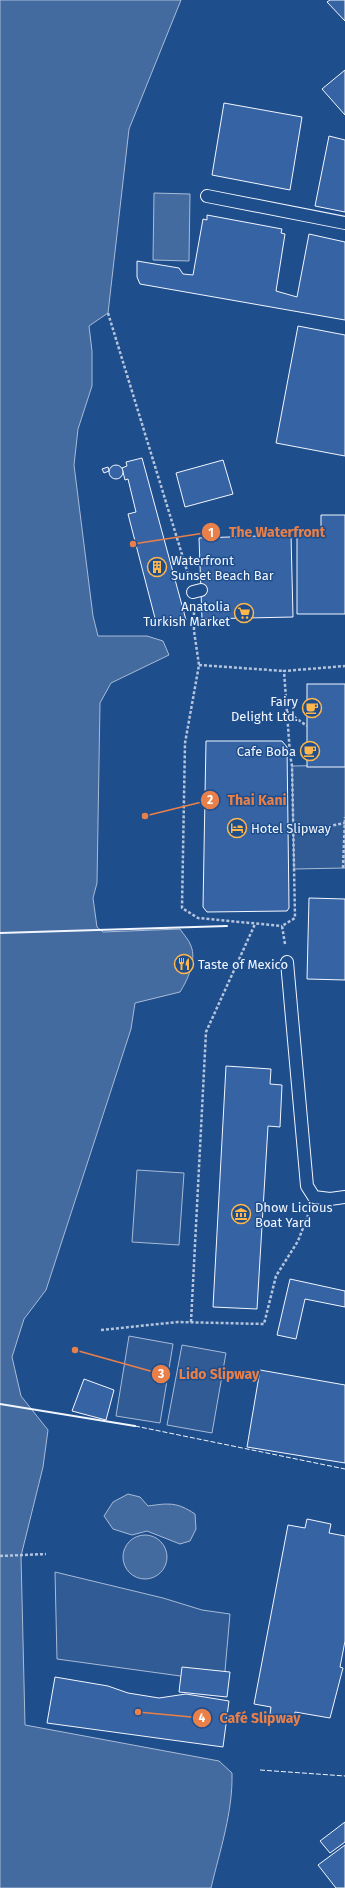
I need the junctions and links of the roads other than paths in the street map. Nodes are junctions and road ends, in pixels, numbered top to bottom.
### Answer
1 (208, 196) dead end
2 (345, 223) edge
3 (287, 962) road end
4 (345, 1197) edge

1 - 2 lane
3 - 4 lane

